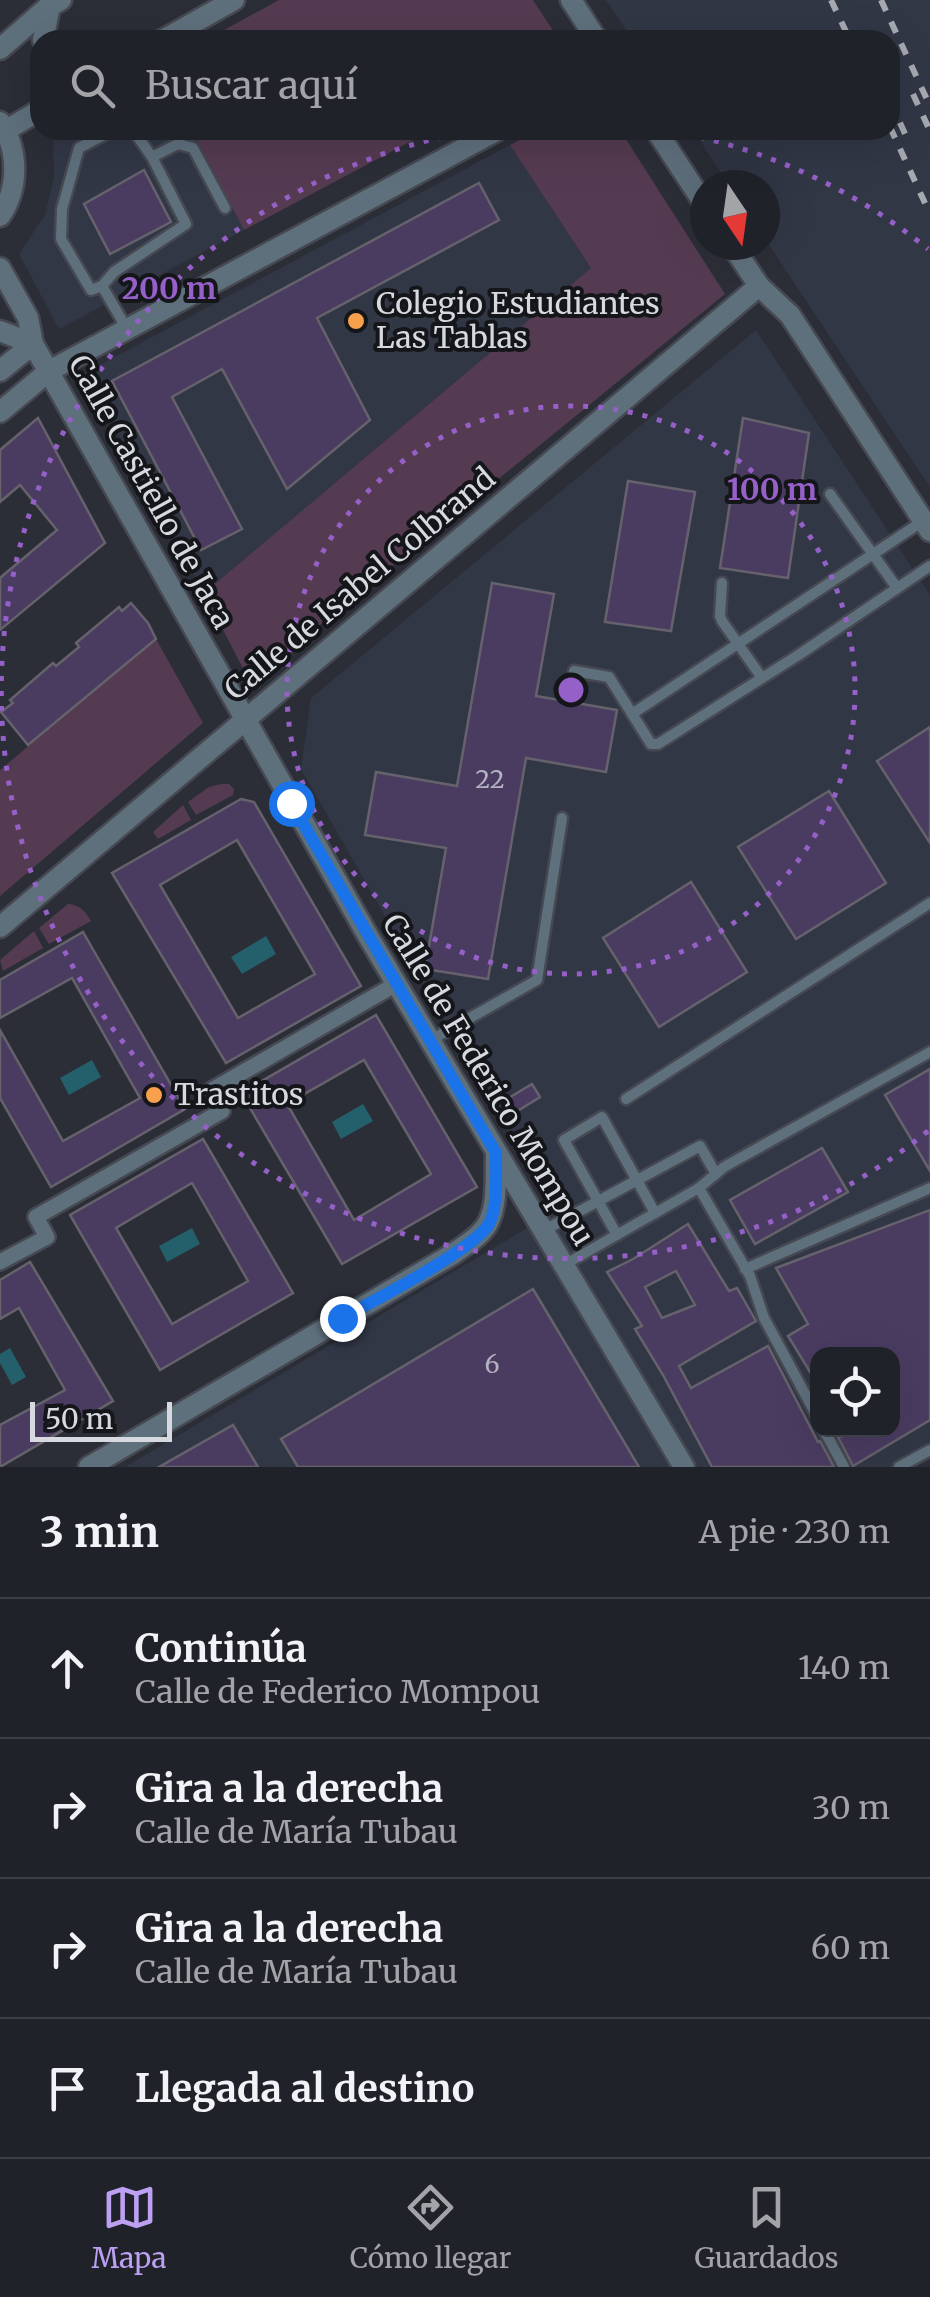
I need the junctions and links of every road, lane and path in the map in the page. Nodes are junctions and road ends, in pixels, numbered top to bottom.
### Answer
1 (234, 0) edge
2 (571, 0) edge
3 (54, 4) edge
4 (45, 30) edge
5 (181, 30) edge
6 (590, 30) edge
7 (0, 49) edge
8 (30, 115) edge
9 (2, 129) edge
10 (94, 140) edge
11 (140, 140) edge
12 (479, 140) edge
13 (663, 140) edge
14 (152, 157) junction
15 (690, 181) edge
16 (225, 208) dead end
17 (0, 216) edge
18 (742, 260) edge
19 (0, 268) edge
20 (102, 286) junction
21 (759, 286) junction
22 (127, 329) junction
23 (0, 331) edge
24 (33, 344) junction
25 (49, 371) junction
26 (0, 372) edge
27 (0, 412) edge
28 (830, 494) dead end
29 (927, 526) edge
30 (873, 554) junction
31 (930, 566) edge
32 (722, 583) dead end
33 (898, 588) junction
34 (737, 644) junction
35 (574, 671) dead end
36 (762, 678) junction
37 (632, 714) junction
38 (247, 720) junction
39 (562, 818) dead end
40 (930, 902) edge
41 (0, 927) edge
42 (396, 984) junction
43 (430, 1041) junction
44 (930, 1052) edge
45 (626, 1099) dead end
46 (496, 1153) junction
47 (716, 1174) junction
48 (637, 1180) junction
49 (699, 1188) junction
50 (930, 1188) edge
51 (598, 1201) junction
52 (655, 1213) junction
53 (543, 1231) junction
54 (617, 1235) junction
55 (0, 1262) edge
56 (564, 1265) junction
57 (746, 1269) junction
58 (810, 1403) edge
59 (828, 1437) edge
60 (930, 1450) edge
61 (88, 1467) edge
62 (684, 1467) edge
63 (844, 1467) edge
64 (900, 1467) edge

1 - 5 street
2 - 6 street
3 - 4 street
3 - 7 street
8 - 9 street
9 - 17 street
10 - 20 lane
11 - 14 lane
12 - 22 street
13 - 15 street
14 - 16 lane
14 - 20 lane
18 - 21 street
19 - 24 street, Calle Castiello de Jaca
20 - 22 lane
21 - 29 street
21 - 38 street, Calle de Isabel Colbrand
22 - 25 street
23 - 24 street, Calle Castiello de Jaca
24 - 25 street, Calle Castiello de Jaca
24 - 26 street
25 - 27 street
25 - 38 street, Calle Castiello de Jaca
28 - 30 lane
29 - 30 lane
30 - 33 lane
30 - 34 lane
31 - 33 lane
32 - 34 lane
33 - 36 lane
34 - 36 lane
34 - 37 lane
35 - 37 lane
36 - 37 lane
38 - 41 street, Calle de Isabel Colbrand
38 - 42 street, Calle de Federico Mompou
39 - 43 lane
40 - 45 lane
42 - 43 street, Calle de Federico Mompou
42 - 55 street
43 - 46 street, Calle de Federico Mompou
44 - 47 lane
46 - 53 street, Calle de Federico Mompou
46 - 61 street
47 - 48 lane
47 - 49 lane
48 - 51 lane
48 - 51 lane
48 - 52 lane
49 - 52 lane
49 - 57 lane
50 - 57 lane
51 - 53 lane
51 - 54 lane
52 - 54 lane
53 - 56 street, Calle de Federico Mompou
54 - 56 lane
56 - 62 street, Calle de Federico Mompou
57 - 58 lane
59 - 63 lane
60 - 64 lane

